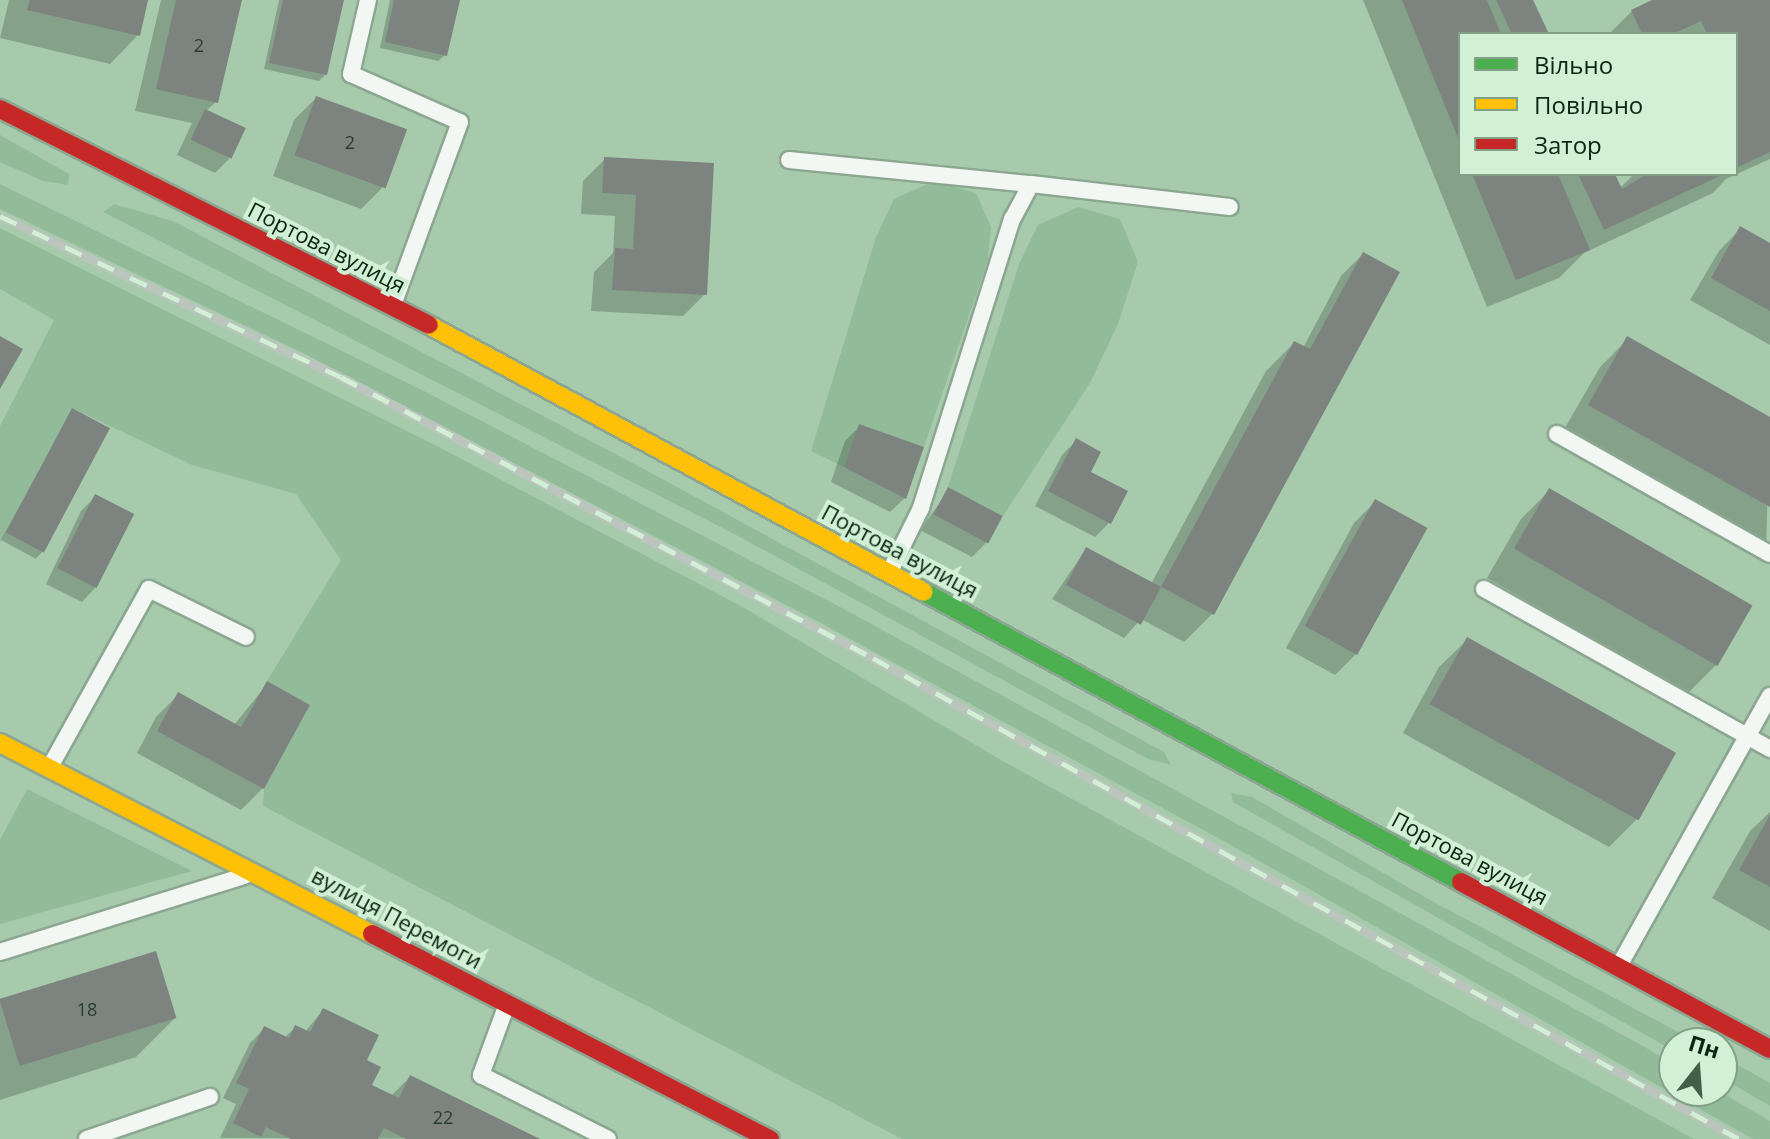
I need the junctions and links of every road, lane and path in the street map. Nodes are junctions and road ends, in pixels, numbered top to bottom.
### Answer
1 (368, 0) edge
2 (0, 109) edge
3 (789, 160) dead end
4 (1031, 184) junction
5 (1230, 207) dead end
6 (393, 306) junction
7 (1557, 434) dead end
8 (1770, 554) edge
9 (889, 573) junction
10 (1484, 589) dead end
11 (246, 637) dead end
12 (1770, 696) edge
13 (1747, 737) junction
14 (2, 748) edge
15 (1770, 749) edge
16 (49, 768) junction
17 (257, 872) junction
18 (0, 952) edge
19 (1619, 966) junction
20 (508, 1002) junction
21 (1770, 1049) edge
22 (210, 1097) dead end
23 (87, 1139) edge
24 (608, 1139) edge
25 (770, 1139) edge

1 - 6 lane
2 - 6 main road, Портова вулиця
3 - 4 lane
4 - 5 lane
4 - 9 lane
6 - 9 main road, Портова вулиця
7 - 8 lane
9 - 19 main road, Портова вулиця
10 - 13 lane
11 - 16 lane
12 - 13 lane
13 - 15 lane
13 - 19 lane
14 - 16 main road, вулиця Перемоги
16 - 17 main road, вулиця Перемоги
17 - 18 lane
17 - 20 main road, вулиця Перемоги
19 - 21 main road, Портова вулиця
20 - 24 lane
20 - 25 main road, вулиця Перемоги
22 - 23 lane

